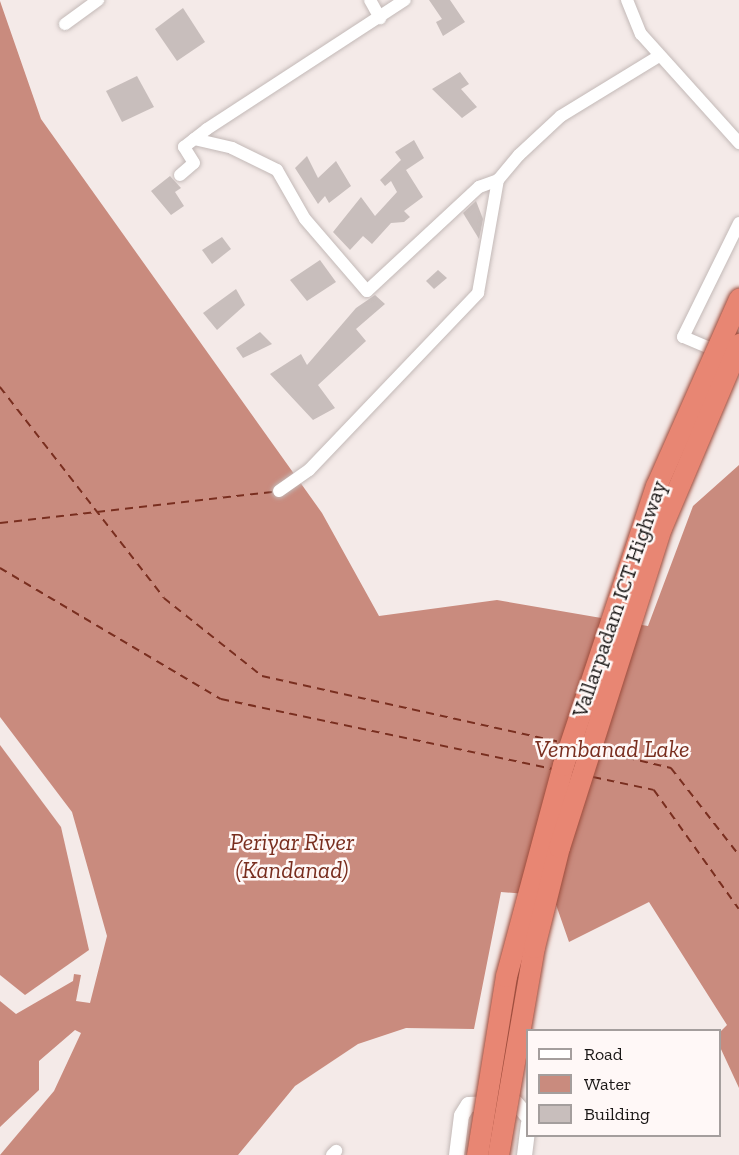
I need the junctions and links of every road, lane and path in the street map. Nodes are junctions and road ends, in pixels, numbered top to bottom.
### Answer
1 (98, 0) edge
2 (369, 0) edge
3 (405, 0) edge
4 (627, 0) edge
5 (380, 18) junction
6 (65, 24) dead end
7 (658, 56) junction
8 (194, 139) junction
9 (739, 143) edge
10 (180, 175) dead end
11 (498, 180) junction
12 (739, 224) edge
13 (739, 299) edge
14 (739, 344) edge
15 (739, 359) edge
16 (279, 491) dead end
17 (526, 1115) edge
18 (526, 1137) edge
19 (456, 1155) edge
20 (477, 1155) edge
21 (498, 1155) edge
22 (524, 1155) edge

1 - 6 street
2 - 5 street
3 - 5 street
4 - 7 street
5 - 8 street
7 - 9 street
7 - 11 street
8 - 10 street
8 - 11 street
11 - 16 street
12 - 15 street
13 - 20 highway, Vallarpadam ICT Highway, bridge
14 - 21 highway, Vallarpadam ICT Highway, bridge
17 - 19 street
18 - 22 street

